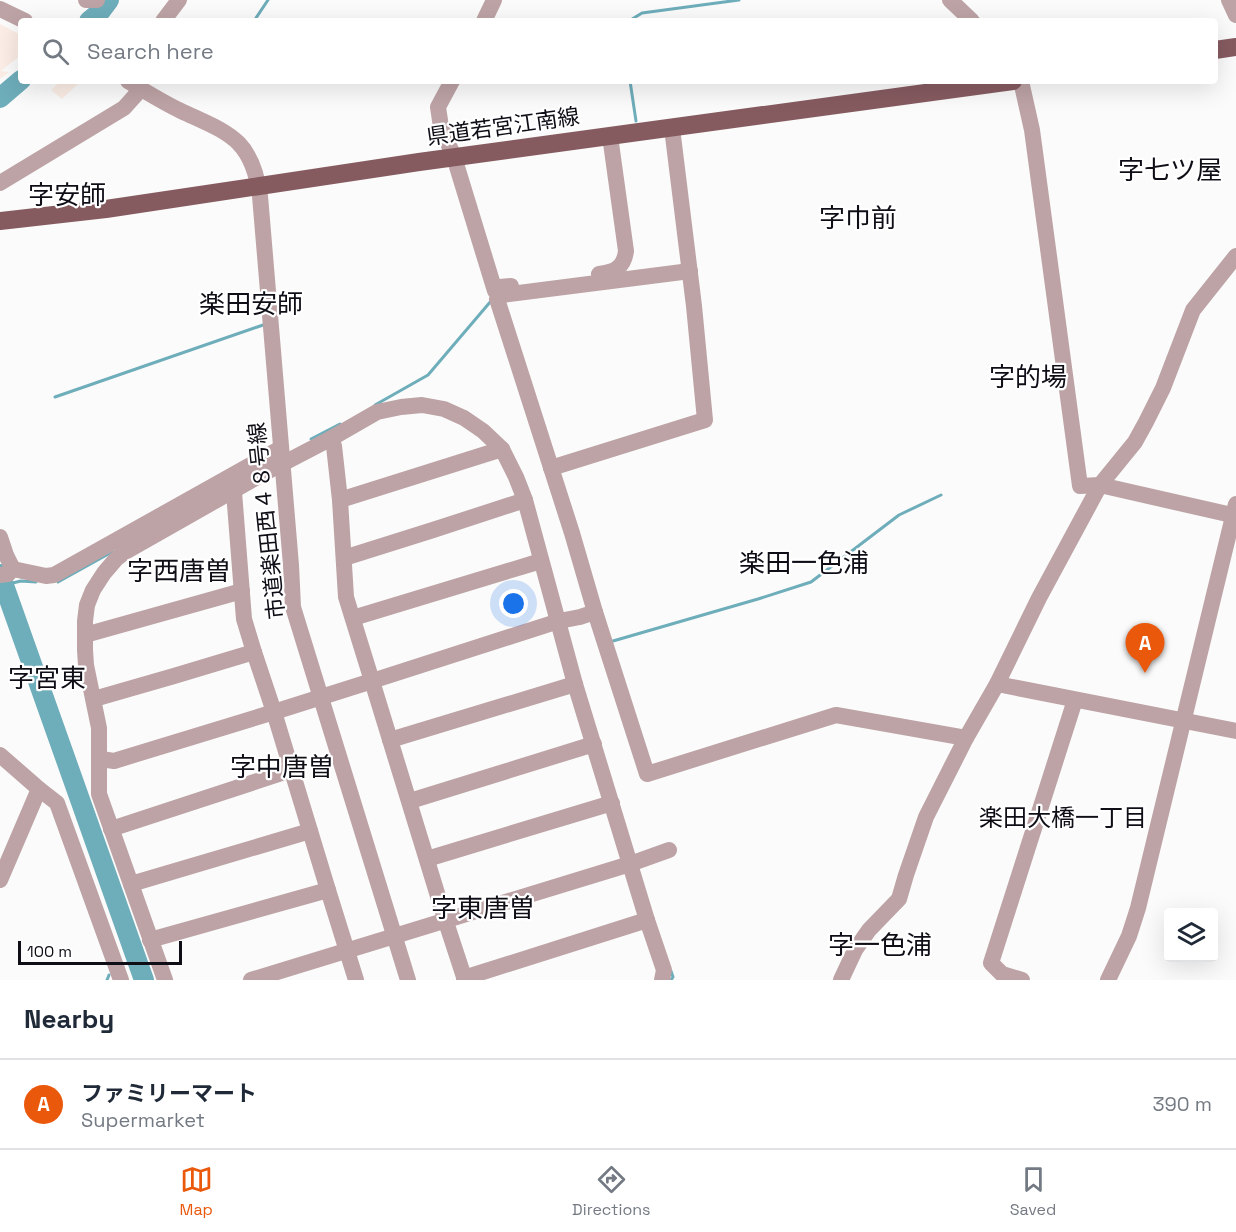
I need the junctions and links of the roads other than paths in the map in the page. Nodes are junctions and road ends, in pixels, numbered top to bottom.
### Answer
1 (7, 0) edge
2 (86, 0) edge
3 (97, 0) edge
4 (179, 0) edge
5 (494, 0) edge
6 (950, 0) edge
7 (1229, 0) edge
8 (0, 9) edge
9 (1236, 15) edge
10 (19, 18) edge
11 (165, 18) edge
12 (485, 18) edge
13 (969, 18) edge
14 (1236, 47) edge
15 (1218, 50) edge
16 (450, 84) edge
17 (991, 84) edge
18 (1022, 84) edge
19 (135, 85) edge
20 (672, 128) junction
21 (610, 136) junction
22 (454, 158) junction
23 (0, 183) edge
24 (259, 186) junction
25 (0, 221) edge
26 (1236, 256) edge
27 (690, 271) junction
28 (330, 439) junction
29 (502, 449) junction
30 (281, 456) junction
31 (551, 468) junction
32 (1100, 485) junction
33 (234, 492) junction
34 (340, 500) junction
35 (525, 500) junction
36 (1235, 512) edge
37 (0, 537) edge
38 (344, 558) junction
39 (541, 561) junction
40 (7, 572) edge
41 (242, 591) junction
42 (595, 612) junction
43 (353, 618) junction
44 (559, 621) junction
45 (85, 635) junction
46 (254, 652) junction
47 (372, 681) junction
48 (575, 684) junction
49 (997, 684) junction
50 (320, 698) junction
51 (94, 699) junction
52 (1075, 700) junction
53 (274, 712) junction
54 (1184, 721) junction
55 (1236, 731) edge
56 (966, 738) junction
57 (390, 740) junction
58 (594, 744) junction
59 (0, 755) edge
60 (100, 759) junction
61 (291, 770) junction
62 (39, 789) junction
63 (410, 801) junction
64 (612, 804) junction
65 (111, 828) junction
66 (310, 831) junction
67 (669, 850) dead end
68 (427, 860) junction
69 (635, 862) junction
70 (0, 880) edge
71 (131, 884) junction
72 (327, 890) junction
73 (445, 920) junction
74 (647, 920) junction
75 (394, 937) junction
76 (150, 940) junction
77 (347, 950) junction
78 (465, 979) edge
79 (121, 980) edge
80 (165, 980) edge
81 (251, 980) edge
82 (356, 980) edge
83 (408, 980) edge
84 (662, 980) edge
85 (841, 980) edge
86 (1022, 980) edge
87 (1108, 980) edge

1 - 8 street
2 - 3 street
4 - 11 street
5 - 12 street
6 - 13 street
7 - 9 street
8 - 10 street
14 - 15 main road
16 - 22 street
17 - 20 main road, 県道若宮江南線
18 - 32 street
19 - 23 street
19 - 24 street, 市道楽田西４８号線
20 - 21 main road, 県道若宮江南線
20 - 27 street
21 - 22 main road, 県道若宮江南線
21 - 22 street
22 - 24 main road, 県道若宮江南線
24 - 25 main road, 県道若宮江南線
24 - 30 street, 市道楽田西４８号線
26 - 32 street
27 - 31 street
27 - 31 street
28 - 29 street
28 - 30 street
28 - 34 street
29 - 34 street
29 - 35 street
30 - 33 street
30 - 40 street
30 - 50 street, 市道楽田西４８号線
31 - 42 street
32 - 36 street
32 - 49 street
33 - 41 street
33 - 45 street
34 - 38 street
35 - 38 street
35 - 39 street
36 - 54 street
37 - 40 street
38 - 43 street
39 - 43 street
39 - 44 street
41 - 45 street
41 - 46 street
42 - 44 street
42 - 56 street
43 - 47 street
44 - 47 street
44 - 48 street
45 - 51 street
46 - 51 street
46 - 53 street
47 - 50 street
47 - 57 street
48 - 57 street
48 - 58 street
49 - 52 street
49 - 56 street
50 - 53 street
50 - 75 street, 市道楽田西４８号線
51 - 60 street
52 - 54 street
52 - 86 street
53 - 60 street
53 - 61 street
54 - 55 street
54 - 87 street
56 - 85 street
57 - 63 street
58 - 63 street
58 - 64 street
59 - 62 street
60 - 65 street
61 - 65 street
61 - 66 street
62 - 70 street
62 - 79 street
63 - 68 street
64 - 68 street
64 - 69 street
65 - 71 street
66 - 71 street
66 - 72 street
67 - 69 street
68 - 73 street
69 - 73 street
69 - 74 street
71 - 76 street
72 - 76 street
72 - 77 street
73 - 75 street
73 - 78 street
74 - 78 street
74 - 84 street
75 - 77 street
75 - 83 street, 市道楽田西４８号線
76 - 80 street
77 - 81 street
77 - 82 street

